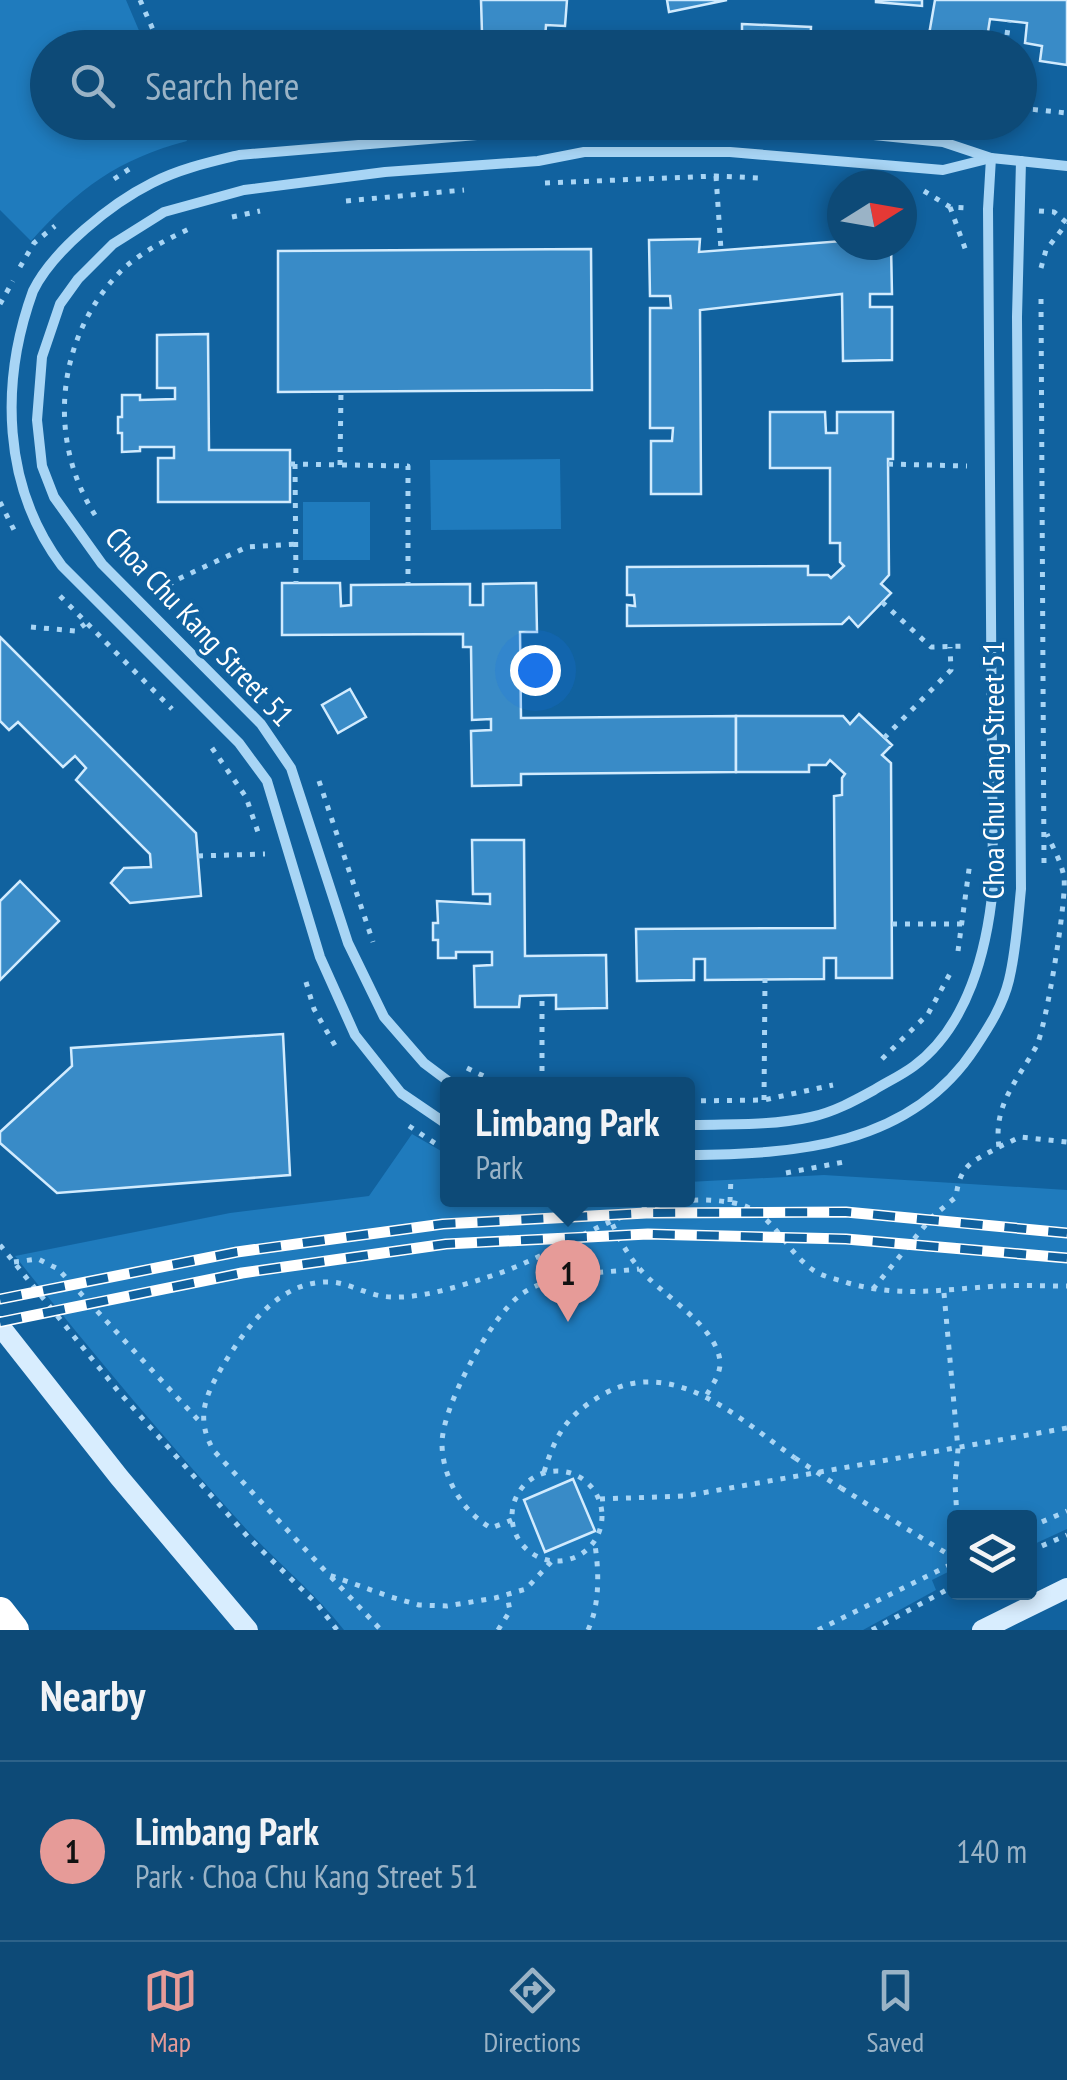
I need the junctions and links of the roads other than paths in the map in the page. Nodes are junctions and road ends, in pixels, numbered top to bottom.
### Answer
1 (417, 140) edge
2 (924, 140) edge
3 (991, 158) junction
4 (1021, 161) junction
5 (1067, 166) edge
6 (443, 1077) edge
7 (440, 1120) edge
8 (695, 1125) edge
9 (695, 1155) edge
10 (0, 1326) edge
11 (1067, 1588) edge
12 (0, 1612) edge
13 (14, 1630) edge
14 (248, 1630) edge
15 (982, 1630) edge

1 - 7 street, Choa Chu Kang Street 51
2 - 3 street, Choa Chu Kang Street 51
3 - 4 street, Choa Chu Kang Street 51
3 - 6 street, Choa Chu Kang Street 51
3 - 8 street, Choa Chu Kang Street 51
4 - 5 street, Choa Chu Kang Street 51
4 - 9 street, Choa Chu Kang Street 51
10 - 14 main road
11 - 15 main road
12 - 13 highway

